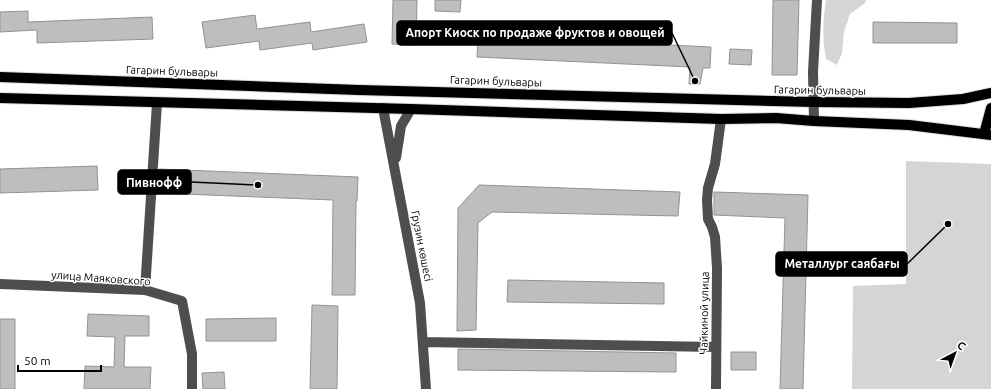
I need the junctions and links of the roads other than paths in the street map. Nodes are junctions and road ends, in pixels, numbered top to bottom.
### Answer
1 (816, 0) edge
2 (0, 77) edge
3 (381, 90) junction
4 (991, 93) edge
5 (0, 98) edge
6 (814, 102) junction
7 (157, 103) junction
8 (383, 108) junction
9 (991, 108) edge
10 (411, 109) junction
11 (721, 119) junction
12 (814, 121) junction
13 (988, 135) edge
14 (395, 166) junction
15 (0, 284) edge
16 (145, 290) junction
17 (423, 342) junction
18 (716, 347) junction
19 (192, 389) edge
20 (426, 389) edge
21 (716, 389) edge

1 - 6 street
2 - 3 main road, Гагарин бульвары
3 - 6 main road, Гагарин бульвары
3 - 8 main road
4 - 6 main road, Гагарин бульвары
5 - 7 main road
6 - 12 street
7 - 8 main road
7 - 16 street
8 - 10 main road
8 - 14 street, Грузин көшесі
9 - 13 main road
10 - 11 main road
10 - 14 street
11 - 12 main road
11 - 18 street, Чайкиной улица
12 - 13 main road
14 - 17 street, Грузин көшесі
15 - 16 street, улица Маяковского
16 - 19 street, улица Маяковского
17 - 18 street
17 - 20 street, Грузин көшесі
18 - 21 street, Чайкиной улица

